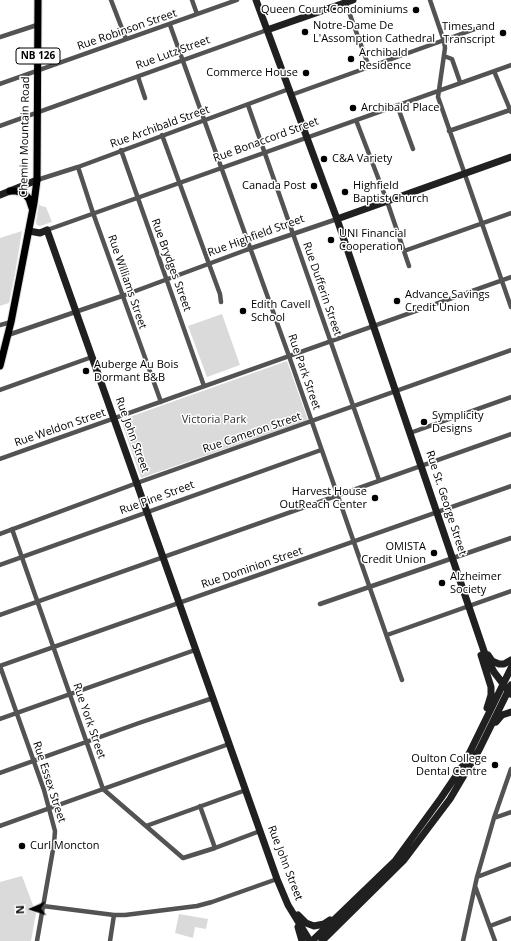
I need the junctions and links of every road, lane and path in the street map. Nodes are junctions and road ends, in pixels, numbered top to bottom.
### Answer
1 (38, 0) edge
2 (111, 0) edge
3 (192, 0) edge
4 (237, 0) edge
5 (256, 0) edge
6 (353, 0) edge
7 (430, 0) edge
8 (345, 1) edge
9 (197, 14) junction
10 (37, 25) junction
11 (170, 25) junction
12 (475, 29) dead end
13 (267, 30) junction
14 (0, 38) edge
15 (126, 39) junction
16 (444, 40) junction
17 (444, 56) junction
18 (183, 61) junction
19 (511, 65) edge
20 (369, 67) junction
21 (38, 71) junction
22 (494, 71) junction
23 (138, 77) junction
24 (460, 82) junction
25 (0, 84) edge
26 (438, 90) junction
27 (290, 92) junction
28 (145, 98) dead end
29 (248, 105) junction
30 (397, 105) junction
31 (510, 111) edge
32 (38, 112) junction
33 (205, 120) junction
34 (356, 120) junction
35 (0, 126) edge
36 (449, 131) junction
37 (162, 135) junction
38 (307, 137) junction
39 (121, 150) junction
40 (412, 150) dead end
41 (265, 153) junction
42 (511, 157) edge
43 (78, 167) junction
44 (221, 168) junction
45 (464, 173) junction
46 (37, 180) junction
47 (179, 182) junction
48 (10, 191) junction
49 (0, 195) edge
50 (137, 197) junction
51 (387, 201) junction
52 (33, 210) junction
53 (93, 213) junction
54 (511, 214) edge
55 (337, 219) junction
56 (482, 223) junction
57 (47, 230) junction
58 (29, 231) junction
59 (294, 234) junction
60 (250, 248) junction
61 (404, 251) junction
62 (209, 264) junction
63 (409, 266) dead end
64 (511, 277) edge
65 (166, 280) junction
66 (502, 280) junction
67 (122, 296) junction
68 (221, 302) dead end
69 (511, 306) edge
70 (77, 311) junction
71 (11, 322) junction
72 (0, 325) edge
73 (374, 326) junction
74 (8, 335) junction
75 (331, 341) junction
76 (511, 350) edge
77 (289, 356) junction
78 (92, 357) junction
79 (0, 366) edge
80 (204, 386) junction
81 (0, 390) edge
82 (396, 392) junction
83 (511, 397) edge
84 (161, 402) junction
85 (354, 406) junction
86 (114, 418) junction
87 (312, 422) junction
88 (410, 433) junction
89 (511, 434) edge
90 (321, 450) junction
91 (0, 458) edge
92 (422, 466) junction
93 (379, 480) junction
94 (137, 483) junction
95 (511, 486) edge
96 (338, 494) junction
97 (147, 511) junction
98 (438, 513) junction
99 (12, 529) junction
100 (0, 534) edge
101 (511, 538) edge
102 (354, 541) junction
103 (163, 556) junction
104 (21, 557) junction
105 (453, 559) junction
106 (0, 565) edge
107 (370, 587) junction
108 (511, 591) edge
109 (37, 601) junction
110 (179, 603) junction
111 (320, 604) dead end
112 (468, 606) junction
113 (0, 615) edge
114 (476, 630) junction
115 (387, 635) junction
116 (54, 648) junction
117 (195, 650) junction
118 (511, 660) edge
119 (0, 666) edge
120 (511, 668) edge
121 (402, 680) dead end
122 (503, 684) junction
123 (510, 690) edge
124 (70, 695) junction
125 (213, 698) junction
126 (511, 712) edge
127 (16, 714) junction
128 (0, 719) edge
129 (488, 734) junction
130 (87, 742) junction
131 (229, 744) junction
132 (468, 756) junction
133 (33, 761) junction
134 (511, 769) edge
135 (0, 773) edge
136 (103, 789) junction
137 (246, 790) junction
138 (200, 806) junction
139 (49, 808) junction
140 (511, 812) edge
141 (494, 818) junction
142 (0, 826) edge
143 (146, 826) junction
144 (260, 831) junction
145 (215, 848) junction
146 (511, 864) edge
147 (477, 877) junction
148 (277, 879) junction
149 (475, 886) junction
150 (288, 905) junction
151 (43, 906) junction
152 (346, 913) junction
153 (114, 915) junction
154 (511, 918) edge
155 (490, 926) junction
156 (37, 941) edge
157 (110, 941) edge
158 (302, 941) edge
159 (311, 941) edge
160 (322, 941) edge
161 (330, 941) edge
162 (463, 941) edge
163 (495, 941) edge

1 - 10 main road, Chemin Mountain Road / NB 126
2 - 15 street
3 - 9 street
4 - 9 street, Rue Robinson Street
5 - 13 main road, Rue St. George Street
6 - 8 main road, Rue Lutz Street
7 - 16 street
8 - 13 main road, Rue Lutz Street
8 - 20 street
9 - 11 street, Rue Robinson Street
10 - 14 street
10 - 21 main road, Chemin Mountain Road / NB 126
11 - 15 street, Rue Robinson Street
11 - 18 street, Rue Park Street
12 - 16 street, Rue Archibald Street
13 - 18 street, Rue Lutz Street
13 - 27 main road, Rue St. George Street
15 - 21 street, Rue Robinson Street
16 - 17 street
16 - 20 street, Rue Archibald Street
17 - 24 street
17 - 26 street
18 - 23 street, Rue Lutz Street
18 - 33 street, Rue Park Street
19 - 22 street, Rue Bonaccord Street
20 - 27 street, Rue Archibald Street
21 - 25 street, Rue Robinson Street
21 - 32 main road, Chemin Mountain Road / NB 126
22 - 24 street, Rue Bonaccord Street
22 - 31 street
23 - 28 street
23 - 32 street, Rue Lutz Street
24 - 26 street, Rue Bonaccord Street
26 - 30 street, Rue Bonaccord Street
26 - 36 street
27 - 29 street, Rue Archibald Street
27 - 38 main road, Rue St. George Street
29 - 33 street, Rue Archibald Street
29 - 41 street, Rue Dufferin Street
30 - 34 street, Rue Bonaccord Street
30 - 40 street
31 - 36 street
32 - 35 street, Rue Lutz Street
32 - 46 main road, Chemin Mountain Road / NB 126
33 - 37 street, Rue Archibald Street
33 - 44 street, Rue Park Street
34 - 38 street, Rue Bonaccord Street
34 - 51 street
36 - 45 street
37 - 39 street, Rue Archibald Street
37 - 47 street
38 - 41 street, Rue Bonaccord Street
38 - 55 main road, Rue St. George Street
39 - 43 street, Rue Archibald Street
39 - 50 street, Rue Brydges Street
41 - 44 street, Rue Bonaccord Street
41 - 59 street, Rue Dufferin Street
42 - 45 main road, Rue Highfield Street
43 - 46 street, Rue Archibald Street
43 - 53 street, Rue Williams Street
44 - 47 street, Rue Bonaccord Street
44 - 60 street, Rue Park Street
45 - 51 main road, Rue Highfield Street
45 - 56 street
46 - 48 main road
46 - 52 main road, Chemin Mountain Road / NB 126
47 - 50 street, Rue Bonaccord Street
47 - 62 street
48 - 49 main road
48 - 52 main road
50 - 53 street, Rue Bonaccord Street
50 - 65 street, Rue Brydges Street
51 - 55 main road, Rue Highfield Street
51 - 61 street
52 - 58 main road, Chemin Mountain Road / NB 126
53 - 57 street, Rue Bonaccord Street
53 - 67 street, Rue Williams Street
54 - 56 street
55 - 59 street, Rue Highfield Street
55 - 73 main road, Rue St. George Street
56 - 61 street
56 - 66 street
57 - 58 main road, Rue Bonaccord Street
57 - 70 main road, Rue John Street
58 - 71 main road, Chemin Mountain Road / NB 126
59 - 60 street, Rue Highfield Street
59 - 75 street, Rue Dufferin Street
60 - 62 street, Rue Highfield Street
60 - 77 street, Rue Park Street
61 - 63 street
62 - 65 street, Rue Highfield Street
62 - 68 street
64 - 66 street, Rue Weldon Street
65 - 67 street, Rue Highfield Street
65 - 80 street, Rue Brydges Street
66 - 69 street
66 - 73 street, Rue Weldon Street
67 - 70 street, Rue Highfield Street
67 - 84 street, Rue Williams Street
70 - 74 street, Rue Highfield Street
70 - 78 main road, Rue John Street
71 - 72 street
71 - 74 main road, Chemin Mountain Road / NB 126
73 - 75 street, Rue Weldon Street
73 - 82 main road, Rue St. George Street
74 - 79 main road, Chemin Mountain Road / NB 126
75 - 77 street, Rue Weldon Street
75 - 85 street, Rue Dufferin Street
76 - 82 street, Rue Cameron Street
77 - 80 street, Rue Weldon Street
77 - 87 street, Rue Park Street
78 - 81 street
78 - 86 main road, Rue John Street
80 - 84 street, Rue Weldon Street
82 - 85 street, Rue Cameron Street
82 - 88 main road, Rue St. George Street
83 - 88 street
84 - 86 street, Rue Weldon Street
85 - 87 street, Rue Cameron Street
85 - 93 street, Rue Dufferin Street
86 - 91 street, Rue Weldon Street
86 - 94 main road, Rue John Street
87 - 90 street, Rue Park Street
87 - 94 street, Rue Cameron Street
88 - 92 main road, Rue St. George Street
89 - 92 street
90 - 96 street, Rue Park Street
90 - 97 street, Rue Pine Street
92 - 93 street
92 - 98 main road, Rue St. George Street
93 - 96 street
94 - 97 main road, Rue John Street
94 - 99 street, Rue Cameron Street
95 - 98 street, Rue Dominion Street
96 - 102 street, Rue Park Street
96 - 103 street
97 - 103 main road, Rue John Street
97 - 104 street, Rue Pine Street
98 - 102 street, Rue Dominion Street
98 - 105 main road, Rue St. George Street
99 - 100 street, Rue Cameron Street
99 - 104 street, Rue York Street
101 - 105 street
102 - 107 street, Rue Park Street
102 - 110 street, Rue Dominion Street
103 - 109 street
103 - 110 main road, Rue John Street
104 - 106 street, Rue Pine Street
104 - 109 street, Rue York Street
105 - 107 street
105 - 112 main road, Rue St. George Street
107 - 111 street
107 - 115 street, Rue Park Street
108 - 112 street
109 - 113 street
109 - 116 street, Rue York Street
110 - 116 street, Rue Dominion Street
110 - 117 main road, Rue John Street
112 - 114 main road, Rue St. George Street
112 - 115 street
114 - 118 main road
114 - 122 main road, Rue St. George Street
114 - 132 main road
115 - 121 street, Rue Park Street
116 - 119 street, Rue Dominion Street
116 - 124 street, Rue York Street
117 - 124 street
117 - 125 main road, Rue John Street
119 - 127 street, Rue Essex Street
120 - 122 main road
122 - 123 main road, Rue St. George Street
122 - 132 main road
123 - 129 main road
124 - 127 street
124 - 130 street, Rue York Street
125 - 130 street
125 - 131 main road, Rue John Street
126 - 129 main road
127 - 128 street
127 - 133 street, Rue Essex Street
129 - 152 main road
130 - 133 street
130 - 136 street, Rue York Street
131 - 136 street
131 - 137 main road, Rue John Street
132 - 152 main road
133 - 135 street
133 - 139 street, Rue Essex Street
134 - 141 street
136 - 139 street
136 - 143 street
137 - 138 street
137 - 144 main road, Rue John Street
138 - 143 street
138 - 145 street
139 - 142 street
139 - 151 street, Rue Essex Street
140 - 141 street
141 - 147 street
143 - 145 street
144 - 145 street
144 - 148 main road, Rue John Street
146 - 147 street
147 - 149 street
148 - 150 main road, Rue John Street
148 - 153 street
149 - 155 street
149 - 162 street
150 - 152 main road
150 - 158 main road
150 - 159 main road, Rue John Street
151 - 153 street
151 - 156 street, Rue Essex Street
152 - 159 main road
152 - 160 main road
152 - 161 main road
153 - 157 street
154 - 155 street
155 - 163 street

